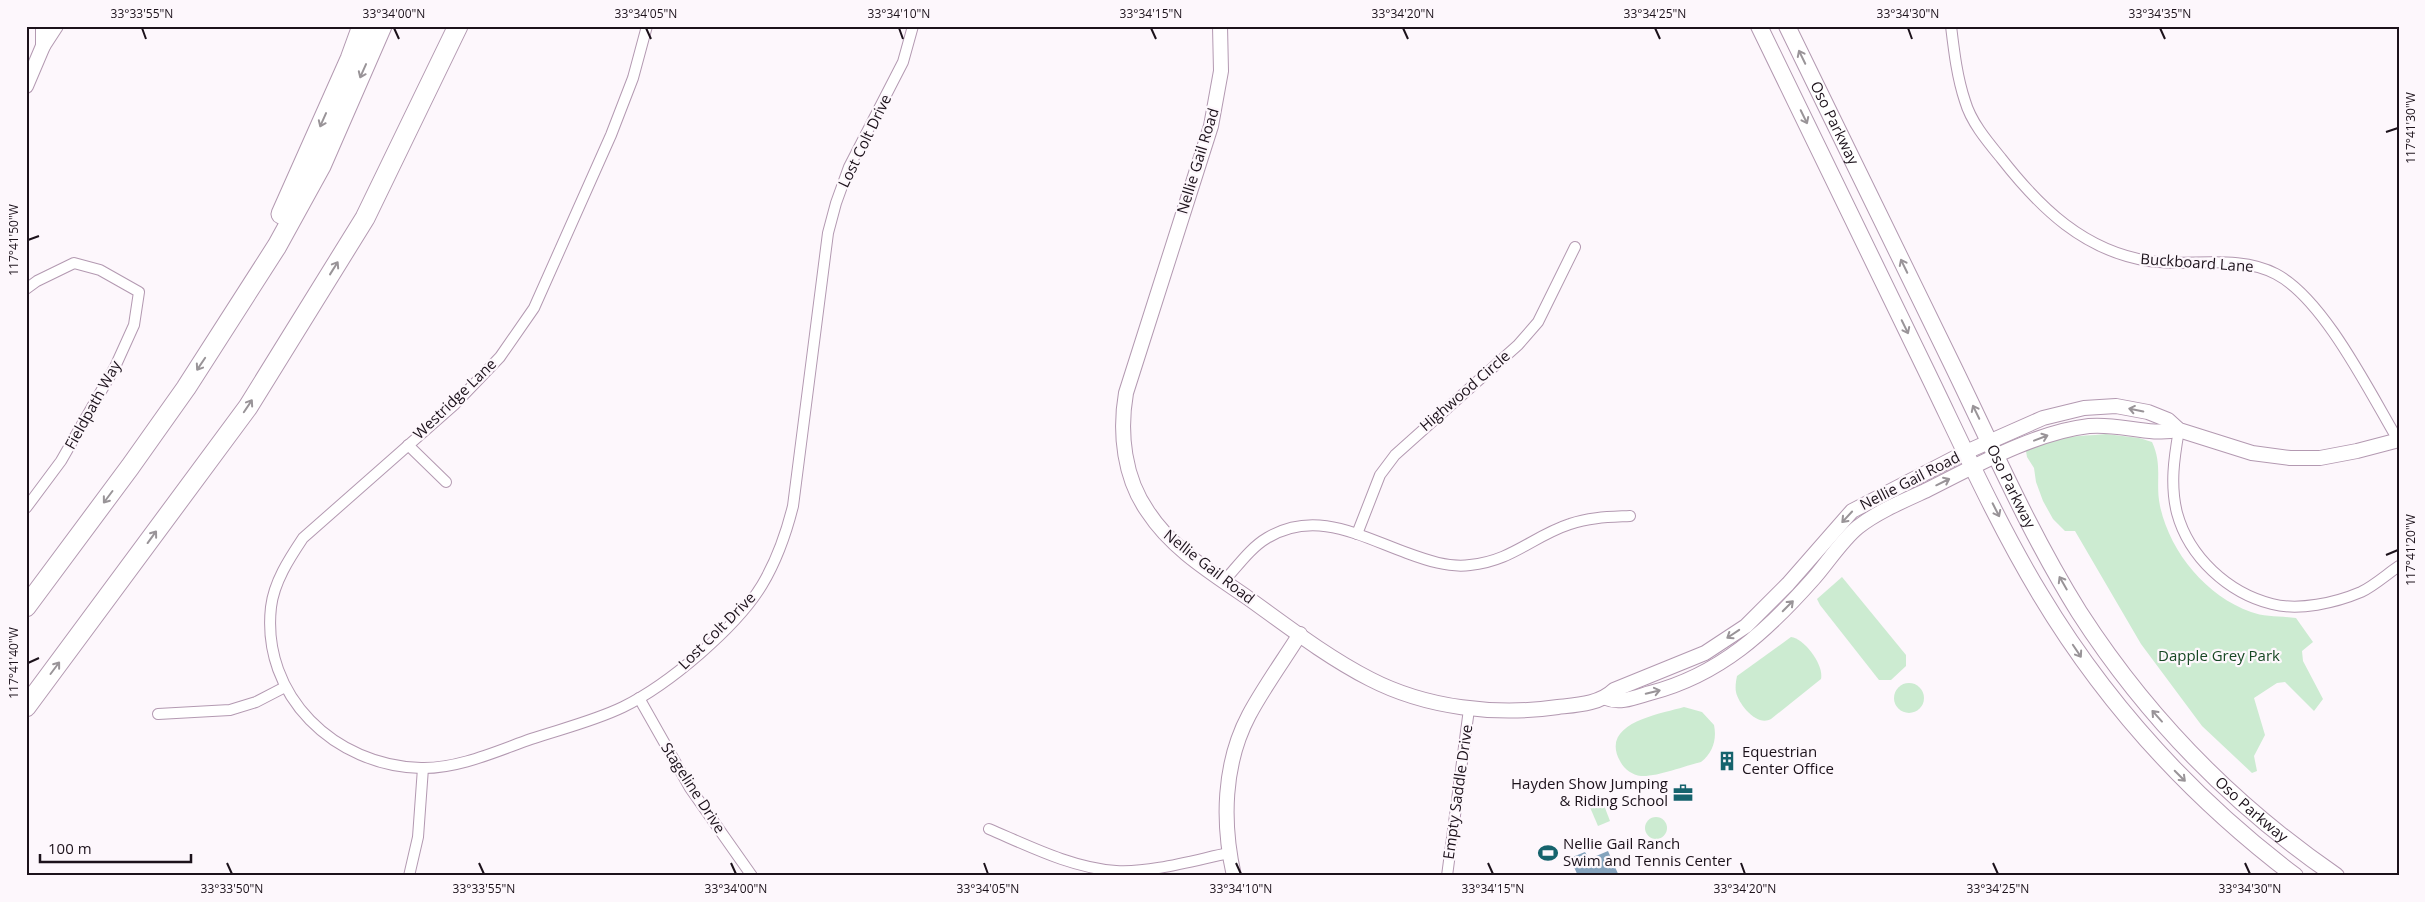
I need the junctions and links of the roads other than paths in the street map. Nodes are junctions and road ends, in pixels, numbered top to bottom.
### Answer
1 (43, 26) edge
2 (56, 26) edge
3 (362, 26) edge
4 (382, 26) edge
5 (458, 26) edge
6 (647, 26) edge
7 (913, 26) edge
8 (1220, 26) edge
9 (1759, 26) edge
10 (1787, 26) edge
11 (1951, 26) edge
12 (43, 46) junction
13 (26, 86) edge
14 (1575, 247) dead end
15 (26, 289) edge
16 (228, 324) junction
17 (2179, 430) junction
18 (2398, 440) edge
19 (1990, 441) junction
20 (408, 444) junction
21 (1996, 456) junction
22 (1970, 460) junction
23 (446, 482) dead end
24 (26, 508) edge
25 (1630, 516) dead end
26 (1357, 534) junction
27 (2399, 566) edge
28 (1224, 582) junction
29 (26, 607) edge
30 (1300, 634) junction
31 (285, 687) junction
32 (639, 698) junction
33 (26, 707) edge
34 (1469, 709) junction
35 (158, 714) dead end
36 (423, 768) junction
37 (989, 829) dead end
38 (1229, 853) junction
39 (409, 876) edge
40 (752, 876) edge
41 (1234, 876) edge
42 (1447, 876) edge
43 (2295, 876) edge
44 (2336, 876) edge

1 - 12 street
2 - 12 street
3 -> 16 highway
4 -> 16 highway
33 -> 5 highway
6 - 20 street, Westridge Lane
7 - 32 street, Lost Colt Drive
8 - 28 street, Nellie Gail Road
9 -> 22 main road, Oso Parkway
19 -> 10 main road, Oso Parkway
11 - 18 street, Buckboard Lane
12 - 13 street
14 - 26 street, Highwood Circle
15 - 24 street, Fieldpath Way
16 -> 29 highway
17 - 18 street, Nellie Gail Road
17 -> 19 street, Nellie Gail Road
21 -> 17 street, Nellie Gail Road
17 - 27 street
19 - 21 main road, Oso Parkway
19 - 22 street, Nellie Gail Road
20 - 23 street
20 - 31 street, Westridge Lane
21 - 22 street, Nellie Gail Road
44 -> 21 main road, Oso Parkway
22 - 34 street, Nellie Gail Road
22 -> 43 main road, Oso Parkway
25 - 26 street
26 - 28 street
28 - 30 street, Nellie Gail Road
30 - 34 street, Nellie Gail Road
30 - 38 street
31 - 35 street
31 - 36 street, Lost Colt Drive
32 - 36 street, Lost Colt Drive
32 - 40 street, Stageline Drive
34 - 42 street, Empty Saddle Drive
36 - 39 street
37 - 38 street
38 - 41 street

